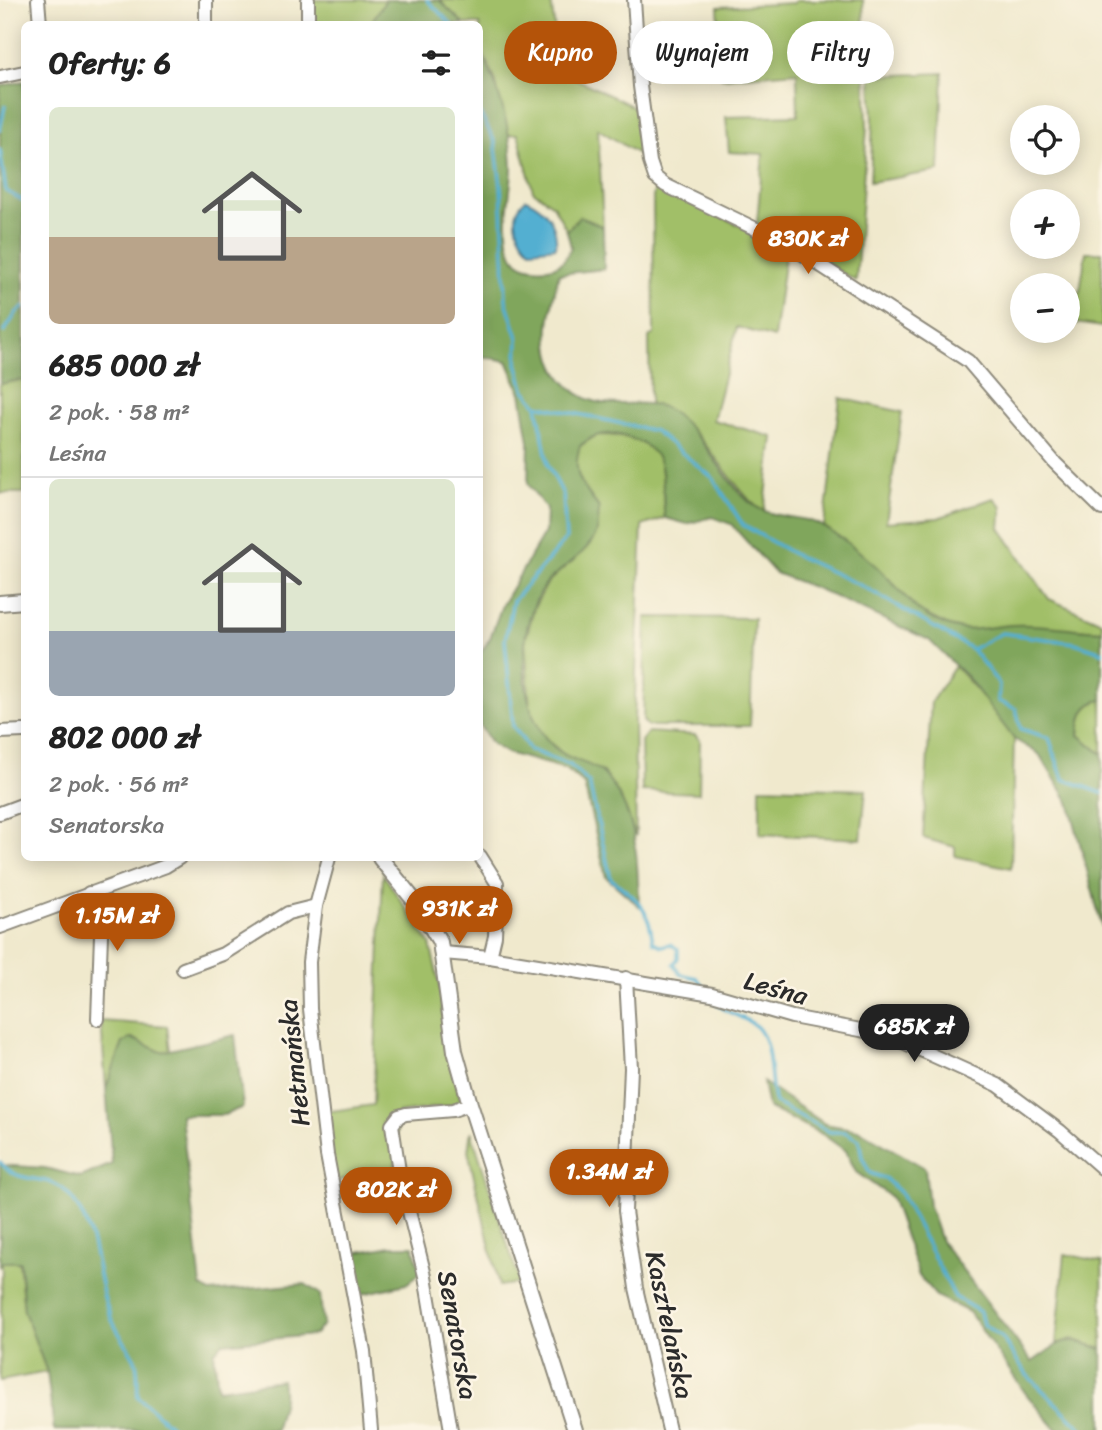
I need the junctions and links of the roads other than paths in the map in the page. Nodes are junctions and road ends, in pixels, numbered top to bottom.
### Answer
1 (38, 0) edge
2 (206, 0) edge
3 (308, 0) edge
4 (634, 0) edge
5 (40, 21) edge
6 (206, 21) edge
7 (308, 21) edge
8 (21, 73) edge
9 (0, 77) edge
10 (1102, 509) edge
11 (21, 601) edge
12 (0, 603) edge
13 (0, 732) edge
14 (21, 732) edge
15 (21, 805) edge
16 (0, 813) edge
17 (174, 861) edge
18 (328, 861) edge
19 (382, 861) edge
20 (483, 861) edge
21 (89, 893) junction
22 (316, 906) junction
23 (0, 927) edge
24 (443, 953) junction
25 (489, 957) junction
26 (183, 969) dead end
27 (626, 978) junction
28 (98, 1019) dead end
29 (470, 1104) junction
30 (1102, 1168) edge
31 (371, 1430) edge
32 (451, 1430) edge
33 (575, 1430) edge
34 (669, 1430) edge

1 - 5 street
2 - 6 street
3 - 7 street
4 - 10 street
8 - 9 street
11 - 12 street
13 - 14 street
15 - 16 street
17 - 21 street
18 - 22 street, Hetmańska
19 - 24 street
20 - 25 street
21 - 23 street
21 - 28 street
22 - 26 street
22 - 31 street, Hetmańska
24 - 25 street, Leśna
24 - 29 street
25 - 27 street, Leśna
27 - 30 street, Leśna
27 - 34 street, Kasztelańska
29 - 32 street, Senatorska
29 - 33 street

